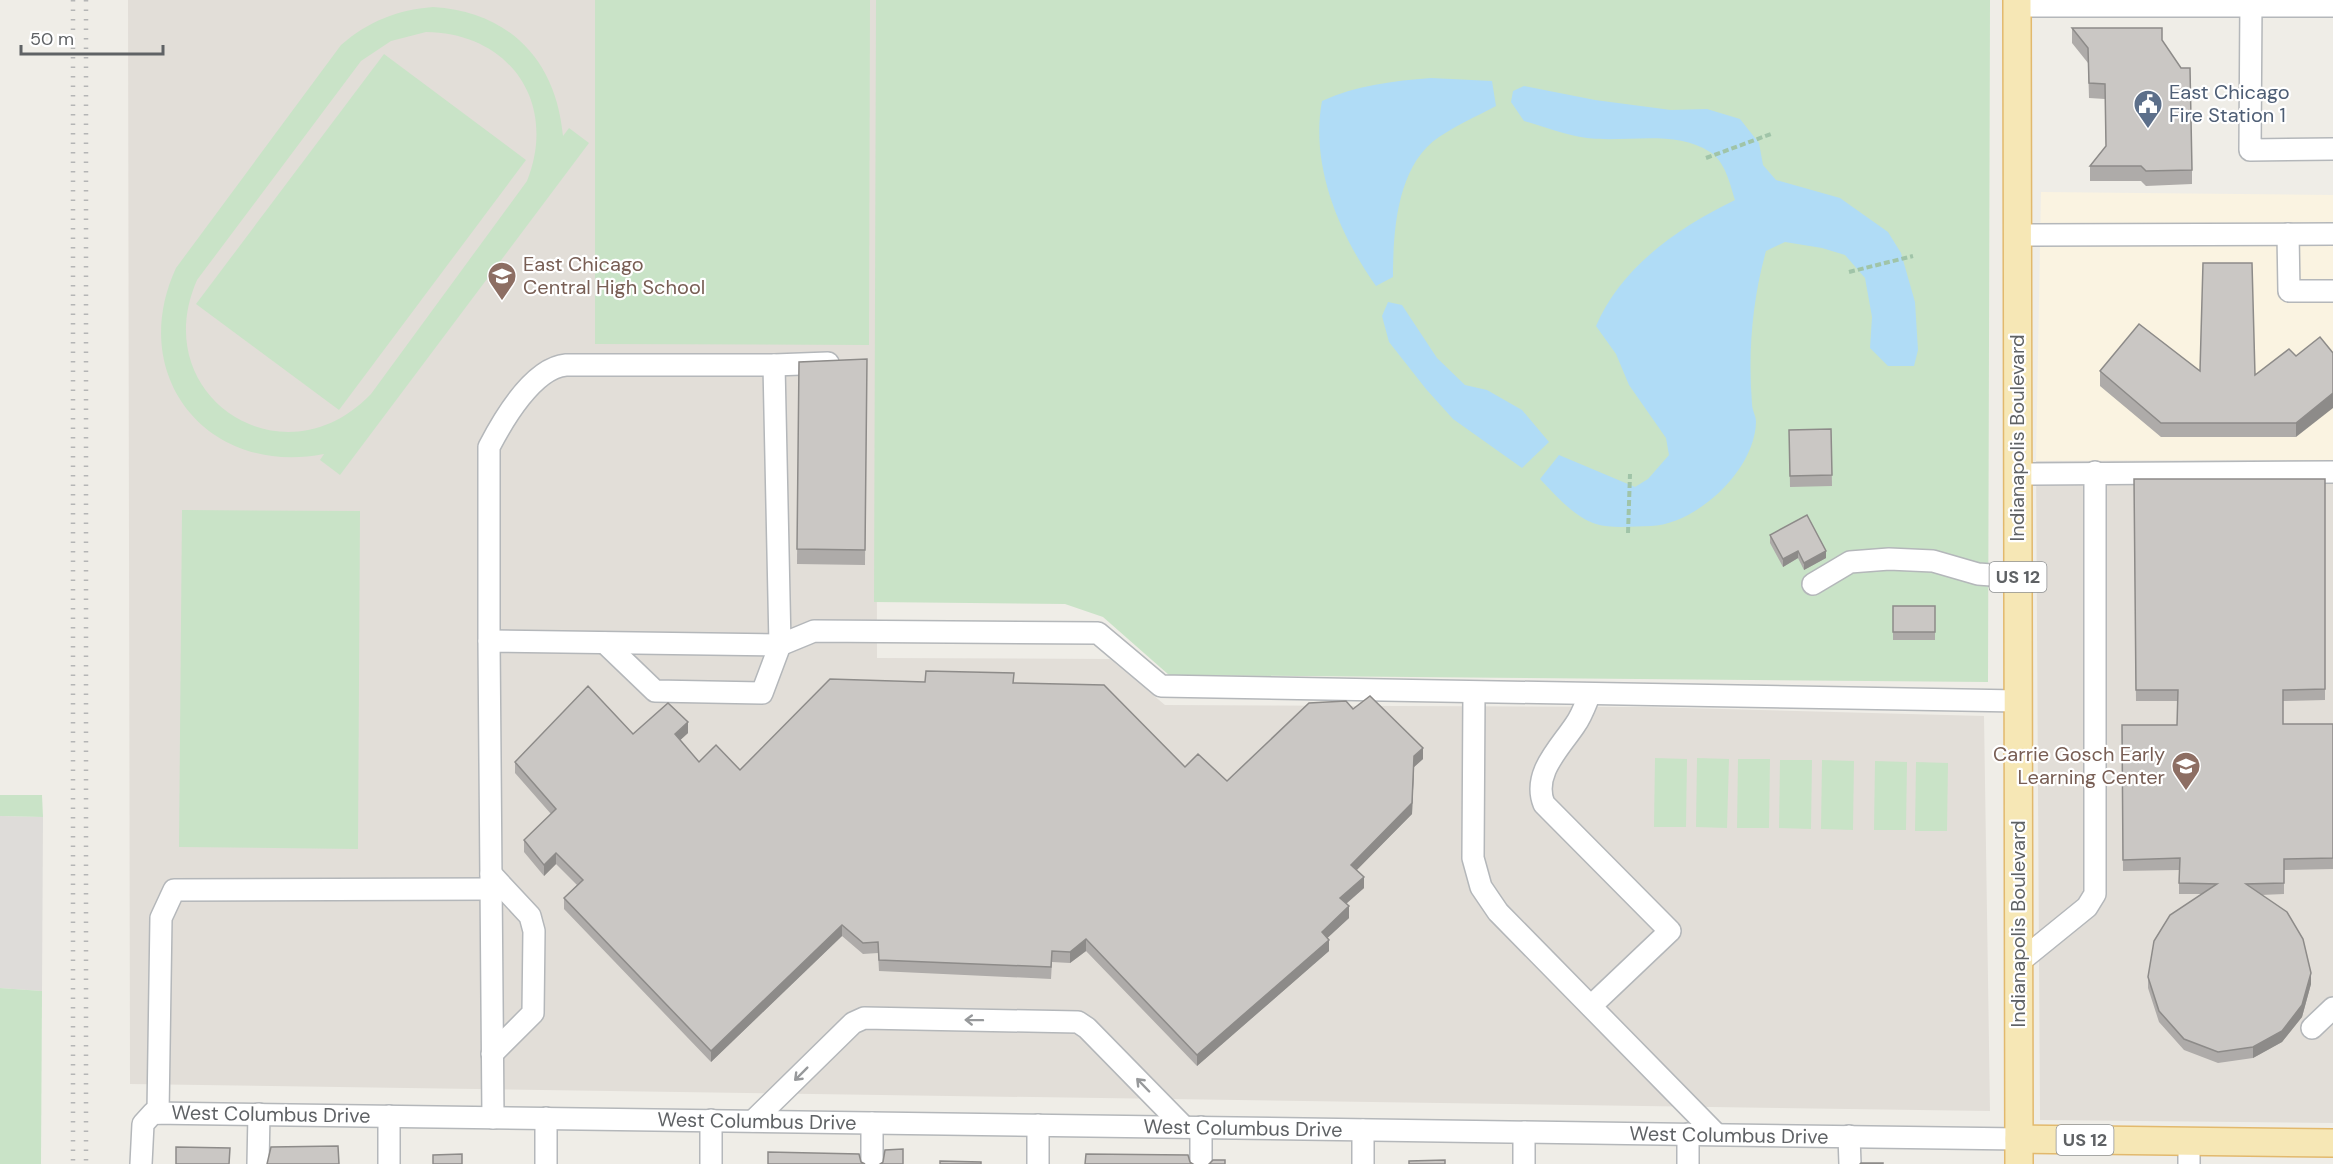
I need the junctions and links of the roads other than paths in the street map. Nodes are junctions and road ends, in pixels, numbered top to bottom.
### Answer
1 (2017, 3) edge
2 (2251, 3) edge
3 (2333, 6) edge
4 (2333, 149) edge
5 (2288, 234) junction
6 (2333, 234) edge
7 (2017, 235) junction
8 (2333, 291) edge
9 (848, 363) edge
10 (774, 365) junction
11 (2095, 472) junction
12 (2333, 472) edge
13 (2017, 474) junction
14 (2018, 577) junction
15 (1813, 584) dead end
16 (489, 641) junction
17 (605, 643) junction
18 (780, 645) junction
19 (1474, 693) junction
20 (1589, 696) junction
21 (2018, 701) junction
22 (491, 882) junction
23 (2018, 963) junction
24 (1592, 1006) junction
25 (2333, 1008) edge
26 (2312, 1028) dead end
27 (492, 1054) junction
28 (155, 1113) junction
29 (259, 1114) junction
30 (388, 1116) junction
31 (493, 1118) junction
32 (546, 1118) junction
33 (711, 1120) junction
34 (753, 1121) junction
35 (872, 1123) junction
36 (1038, 1125) junction
37 (1192, 1127) junction
38 (1363, 1130) junction
39 (1524, 1132) junction
40 (1688, 1134) junction
41 (1716, 1134) junction
42 (1849, 1136) junction
43 (2333, 1143) edge
44 (2019, 1151) edge
45 (2189, 1153) edge
46 (141, 1164) edge
47 (258, 1164) edge
48 (388, 1164) edge
49 (546, 1164) edge
50 (711, 1164) edge
51 (872, 1164) edge
52 (1038, 1164) edge
53 (1201, 1164) edge
54 (1363, 1164) edge
55 (1524, 1164) edge
56 (1688, 1164) edge
57 (1850, 1164) edge

1 - 2 street
1 - 7 main road, Indianapolis Boulevard / US 12
2 - 3 street
2 - 4 street
5 - 6 street
5 - 7 street
5 - 8 street
7 - 13 main road, Indianapolis Boulevard / US 12
9 - 10 street
10 - 16 street
10 - 18 street
11 - 12 street
11 - 13 street
11 - 23 street
13 - 14 main road, Indianapolis Boulevard / US 12
14 - 15 street
14 - 21 main road, Indianapolis Boulevard / US 12
16 - 17 street
16 - 22 street
17 - 18 street
17 - 18 street
18 - 19 street
19 - 20 street
19 - 24 street
20 - 21 street
20 - 24 street
21 - 23 main road, Indianapolis Boulevard / US 12
22 - 27 street
22 - 27 street
22 - 28 street
23 - 44 main road, Indianapolis Boulevard / US 12
24 - 41 street
25 - 26 street
27 - 31 street
28 - 29 street, West Columbus Drive
28 - 46 street
29 - 30 street, West Columbus Drive
29 - 47 street
30 - 31 street, West Columbus Drive
30 - 48 street
31 - 32 street, West Columbus Drive
32 - 33 street, West Columbus Drive
32 - 49 street
33 - 34 street, West Columbus Drive
33 - 50 street
34 - 35 street, West Columbus Drive
37 -> 34 street
35 - 36 street, West Columbus Drive
35 - 51 street
36 - 37 street, West Columbus Drive
36 - 52 street
37 - 38 street, West Columbus Drive
37 - 53 street
38 - 39 street, West Columbus Drive
38 - 54 street
39 - 40 street, West Columbus Drive
39 - 55 street
40 - 41 street, West Columbus Drive
40 - 56 street
41 - 42 street, West Columbus Drive
42 - 44 street, West Columbus Drive
42 - 57 street
43 - 45 main road, West Columbus Drive / US 12
44 - 45 main road, West Columbus Drive / US 12

